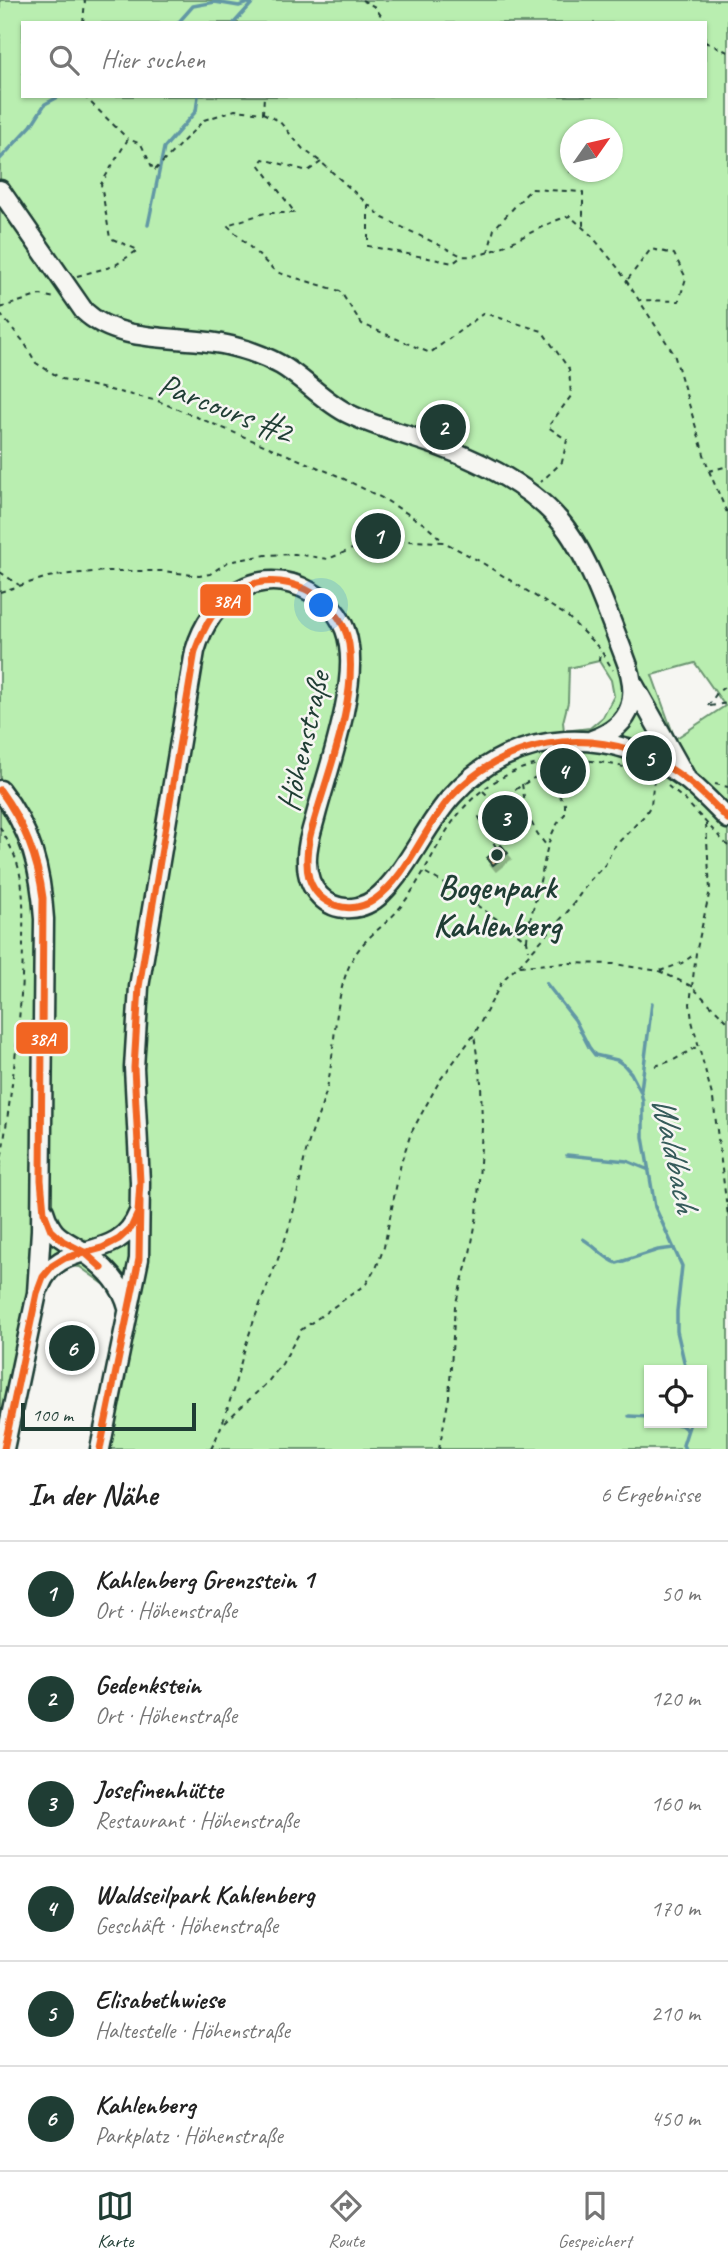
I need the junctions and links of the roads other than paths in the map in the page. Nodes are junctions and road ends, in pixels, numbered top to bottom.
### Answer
1 (0, 190) edge
2 (632, 691) junction
3 (592, 740) junction
4 (549, 742) junction
5 (548, 766) road end
6 (686, 779) junction
7 (0, 790) edge
8 (728, 820) edge
9 (41, 1180) junction
10 (140, 1199) junction
11 (84, 1252) junction
12 (37, 1293) junction
13 (128, 1310) junction
14 (4, 1449) edge
15 (100, 1449) edge

1 - 2 street, Höhenstraße
2 - 3 street, Höhenstraße
2 - 6 street, Höhenstraße
3 - 4 street, Höhenstraße
3 - 6 street, Höhenstraße
4 - 5 street
4 - 10 street, Höhenstraße
6 - 8 street, Höhenstraße
7 - 9 street, Höhenstraße
9 - 11 street, Höhenstraße
9 - 12 street, Höhenstraße
10 - 11 street, Höhenstraße
10 - 13 street, Höhenstraße
11 - 12 street, Höhenstraße
11 - 13 street, Höhenstraße
12 - 14 street, Höhenstraße
13 - 15 street, Höhenstraße

